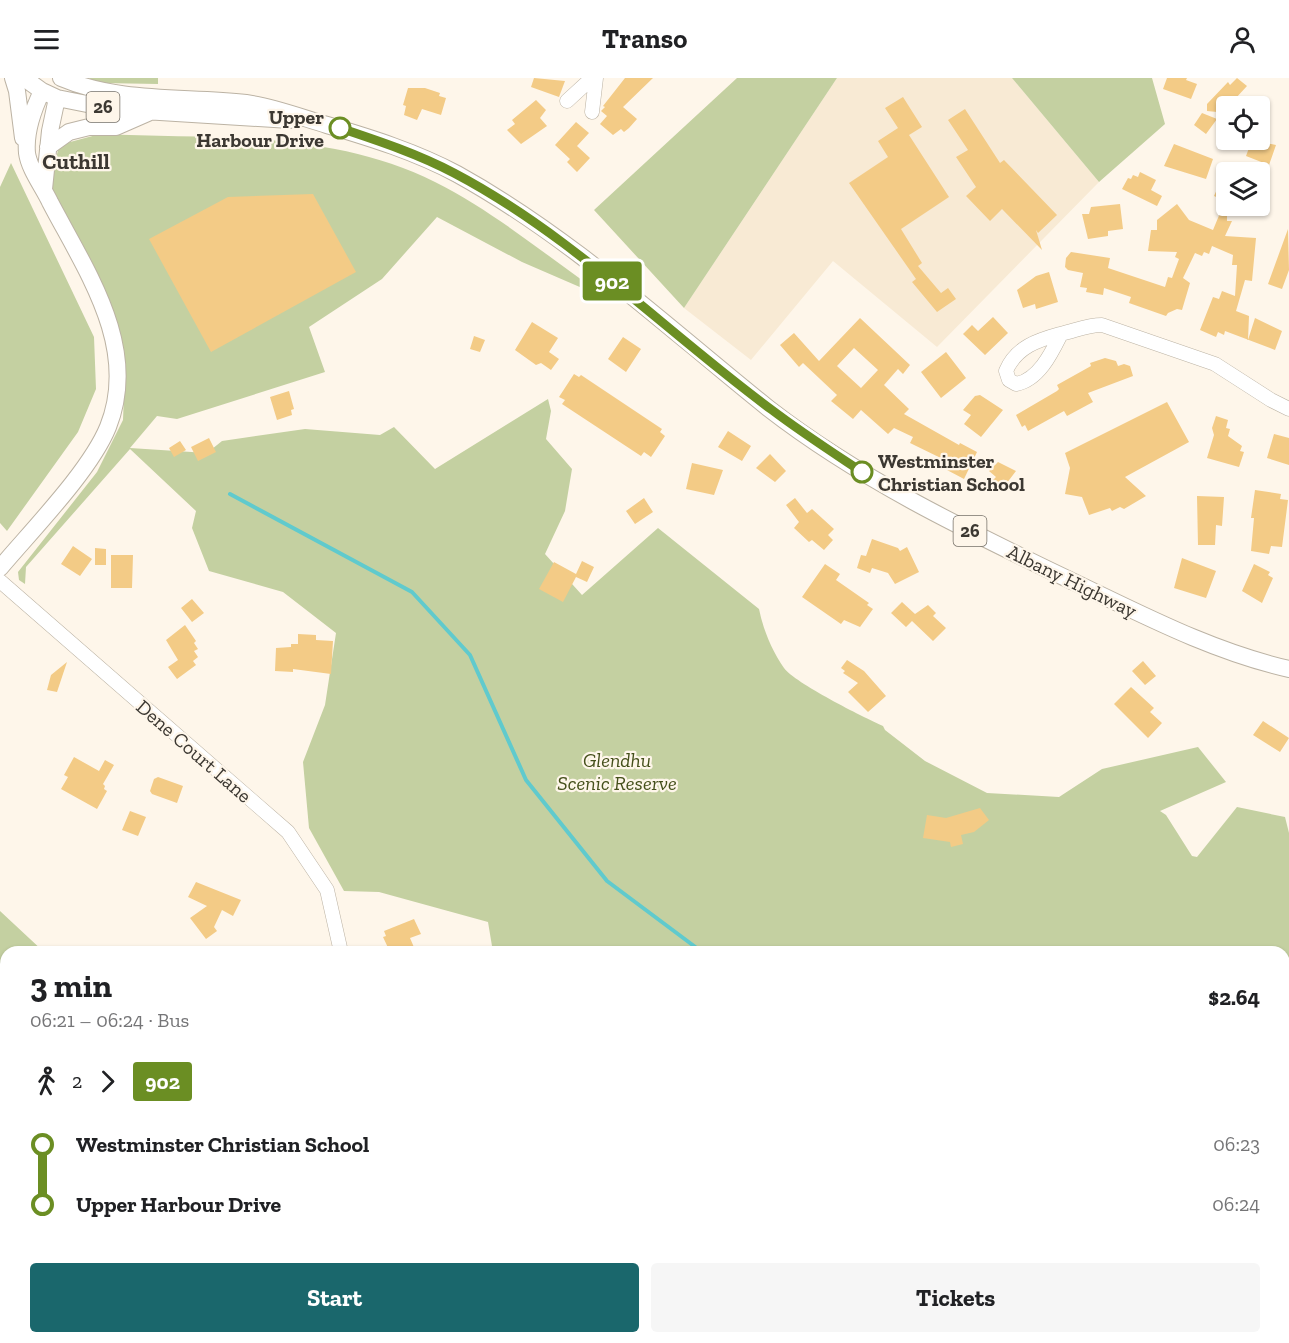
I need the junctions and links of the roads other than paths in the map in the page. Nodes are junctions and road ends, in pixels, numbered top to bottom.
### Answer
1 (13, 78) edge
2 (24, 78) edge
3 (61, 78) edge
4 (594, 78) edge
5 (42, 92) junction
6 (57, 98) junction
7 (567, 101) dead end
8 (148, 112) junction
9 (592, 112) dead end
10 (324, 124) junction
11 (48, 147) junction
12 (27, 154) junction
13 (44, 190) junction
14 (1061, 334) dead end
15 (1289, 409) edge
16 (0, 568) edge
17 (0, 581) edge
18 (1289, 669) edge
19 (340, 946) edge

1 - 12 main road
2 - 5 main road, Albany Highway / 26
3 - 10 main road, Albany Highway / 26
4 - 7 street
4 - 9 street
5 - 6 main road, Albany Highway / 26
5 - 12 main road
6 - 8 main road, Albany Highway / 26
6 - 11 main road
8 - 10 main road, Albany Highway / 26
8 - 11 main road
10 - 18 main road, Albany Highway / 26
11 - 13 main road
12 - 13 main road
13 - 16 main road
14 - 15 street
17 - 19 street, Dene Court Lane

